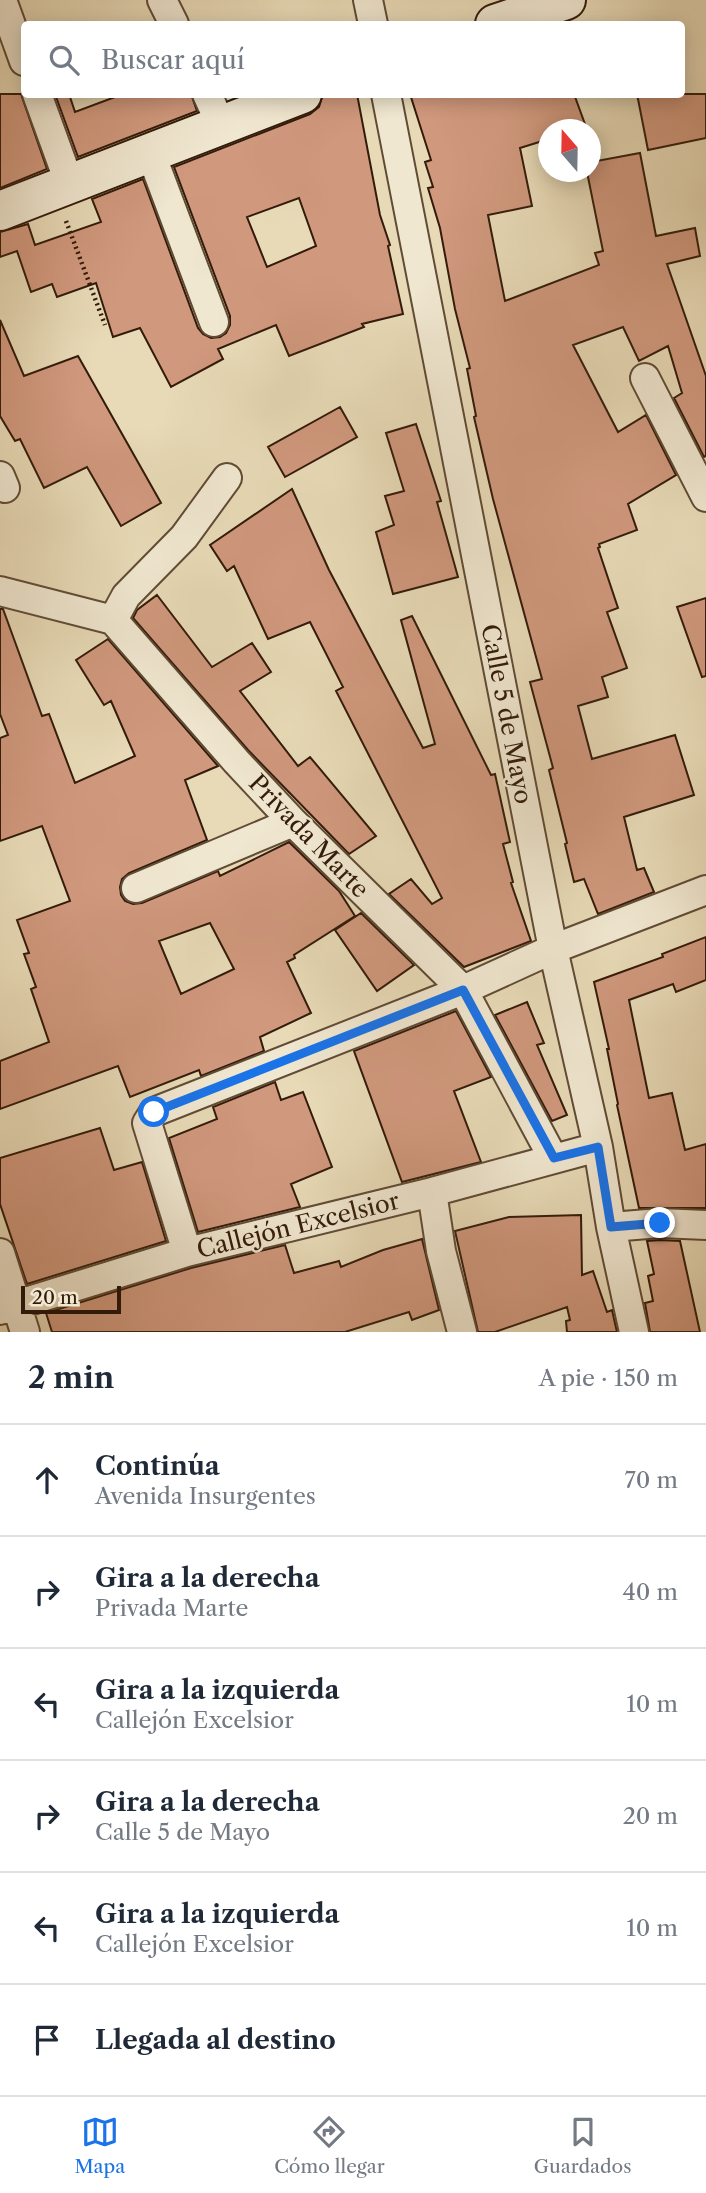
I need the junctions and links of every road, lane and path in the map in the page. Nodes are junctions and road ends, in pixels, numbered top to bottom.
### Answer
1 (2, 0) edge
2 (162, 0) edge
3 (368, 0) edge
4 (566, 0) edge
5 (508, 14) edge
6 (172, 21) edge
7 (372, 21) edge
8 (21, 53) edge
9 (38, 98) edge
10 (280, 98) edge
11 (387, 98) edge
12 (214, 110) edge
13 (151, 154) junction
14 (63, 188) junction
15 (0, 211) edge
16 (214, 322) dead end
17 (105, 325) dead end
18 (645, 378) dead end
19 (227, 478) dead end
20 (706, 497) edge
21 (0, 591) edge
22 (113, 620) junction
23 (293, 822) junction
24 (136, 888) dead end
25 (706, 890) edge
26 (553, 949) junction
27 (463, 990) junction
28 (598, 1147) junction
29 (554, 1158) junction
30 (432, 1192) junction
31 (706, 1225) edge
32 (611, 1227) junction
33 (187, 1252) junction
34 (0, 1253) edge
35 (8, 1307) edge
36 (25, 1332) edge
37 (462, 1332) edge
38 (634, 1332) edge

1 - 8 street
2 - 6 street
3 - 7 street
4 - 5 main road
9 - 14 street
10 - 12 main road
11 - 26 street, Calle 5 de Mayo
12 - 13 main road
13 - 14 main road
13 - 16 street
14 - 15 main road
14 - 17 path
18 - 20 street
19 - 22 street
21 - 22 street
22 - 23 street, Privada Marte
23 - 24 street
23 - 27 street, Privada Marte
25 - 26 street
26 - 27 street
26 - 28 street, Calle 5 de Mayo
27 - 29 street, Privada Marte
27 - 33 street
28 - 29 street, Callejón Excelsior
28 - 32 street, Calle 5 de Mayo
29 - 30 street, Callejón Excelsior
30 - 33 street, Callejón Excelsior
30 - 37 street
31 - 32 street
32 - 38 street, Calle 5 de Mayo
33 - 35 street, Callejón Excelsior
34 - 35 street
35 - 36 street

